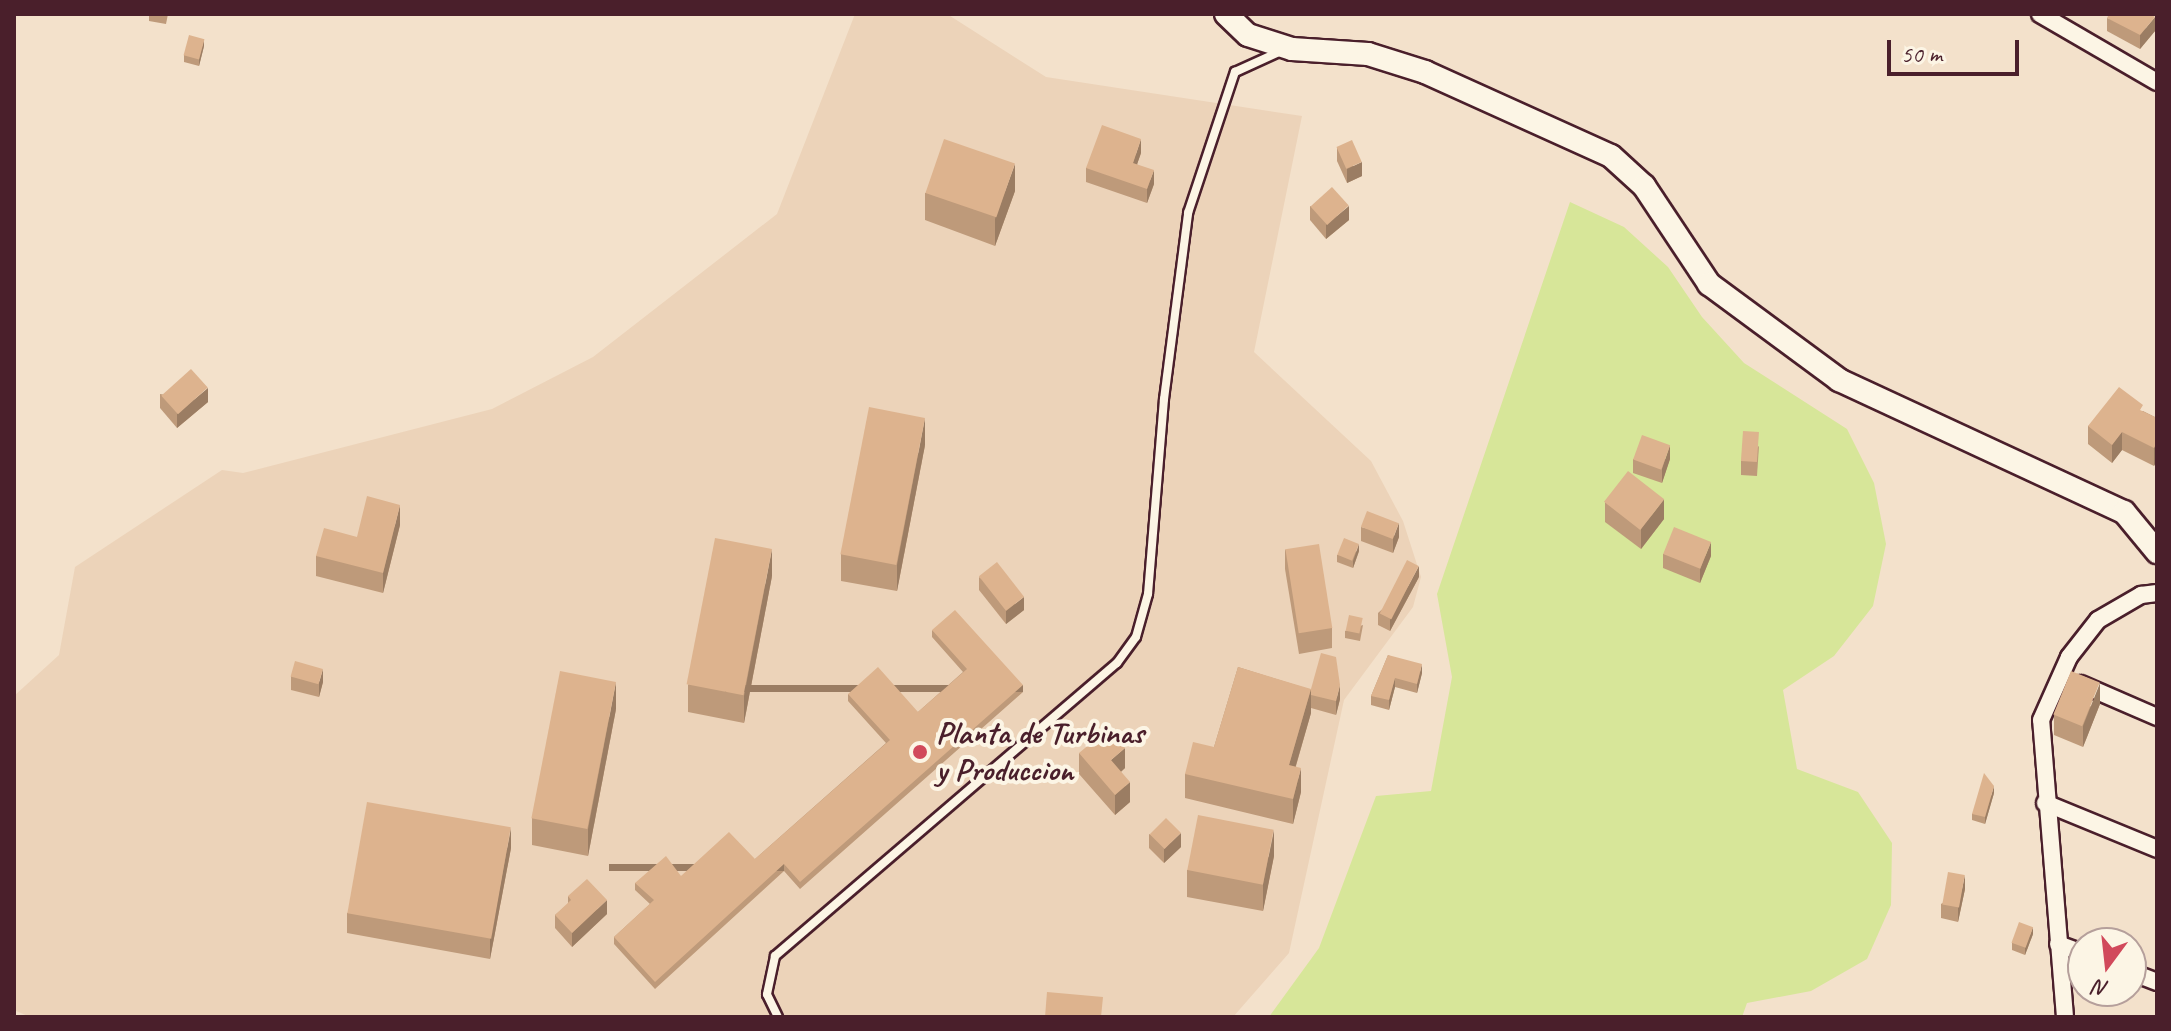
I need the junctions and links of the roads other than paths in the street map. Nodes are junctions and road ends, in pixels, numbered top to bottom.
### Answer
1 (1226, 14) edge
2 (2040, 14) edge
3 (1292, 49) junction
4 (2157, 82) edge
5 (2157, 552) edge
6 (2157, 593) edge
7 (2061, 675) junction
8 (2157, 717) edge
9 (2045, 803) junction
10 (2157, 849) edge
11 (2058, 944) junction
12 (2067, 947) edge
13 (778, 1017) edge
14 (2065, 1017) edge

1 - 3 street
2 - 4 street
3 - 5 street
3 - 13 lane
6 - 7 street
7 - 8 street
7 - 9 street
9 - 10 street
9 - 11 street
11 - 12 street
11 - 14 street

